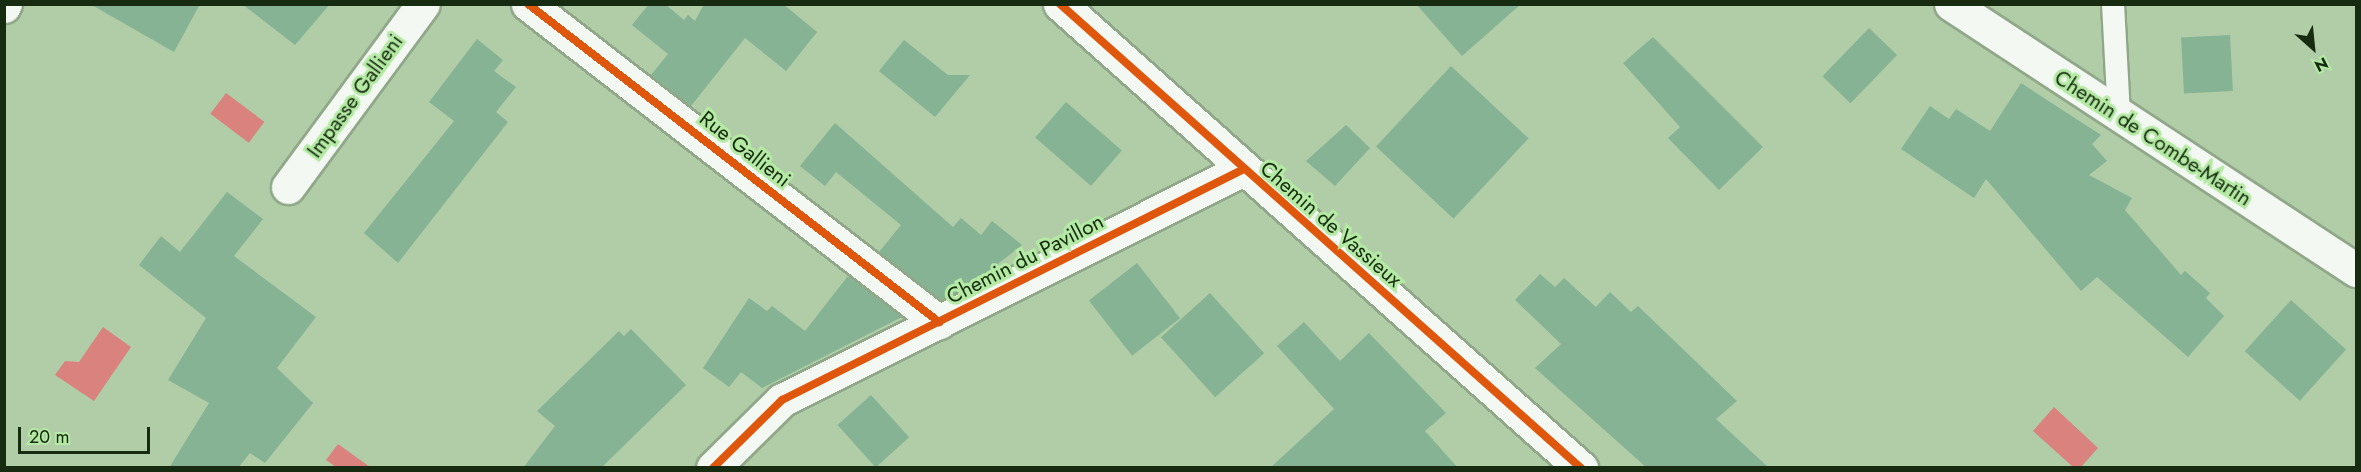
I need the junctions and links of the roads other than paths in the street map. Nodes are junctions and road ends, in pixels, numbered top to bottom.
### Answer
1 (423, 4) edge
2 (528, 4) edge
3 (1060, 4) edge
4 (1951, 4) edge
5 (2113, 4) edge
6 (2119, 116) junction
7 (1242, 170) junction
8 (288, 187) dead end
9 (2356, 270) edge
10 (939, 322) junction
11 (713, 468) edge
12 (1581, 468) edge

1 - 8 street, Impasse Gallieni
2 - 10 street, Rue Gallieni
3 - 7 street, Chemin de Vassieux
4 - 6 street, Chemin de Combe-Martin
5 - 6 lane
6 - 9 street, Chemin de Combe-Martin
7 - 10 street, Chemin du Pavillon
7 - 12 street, Chemin de Vassieux
10 - 11 street, Chemin du Pavillon

